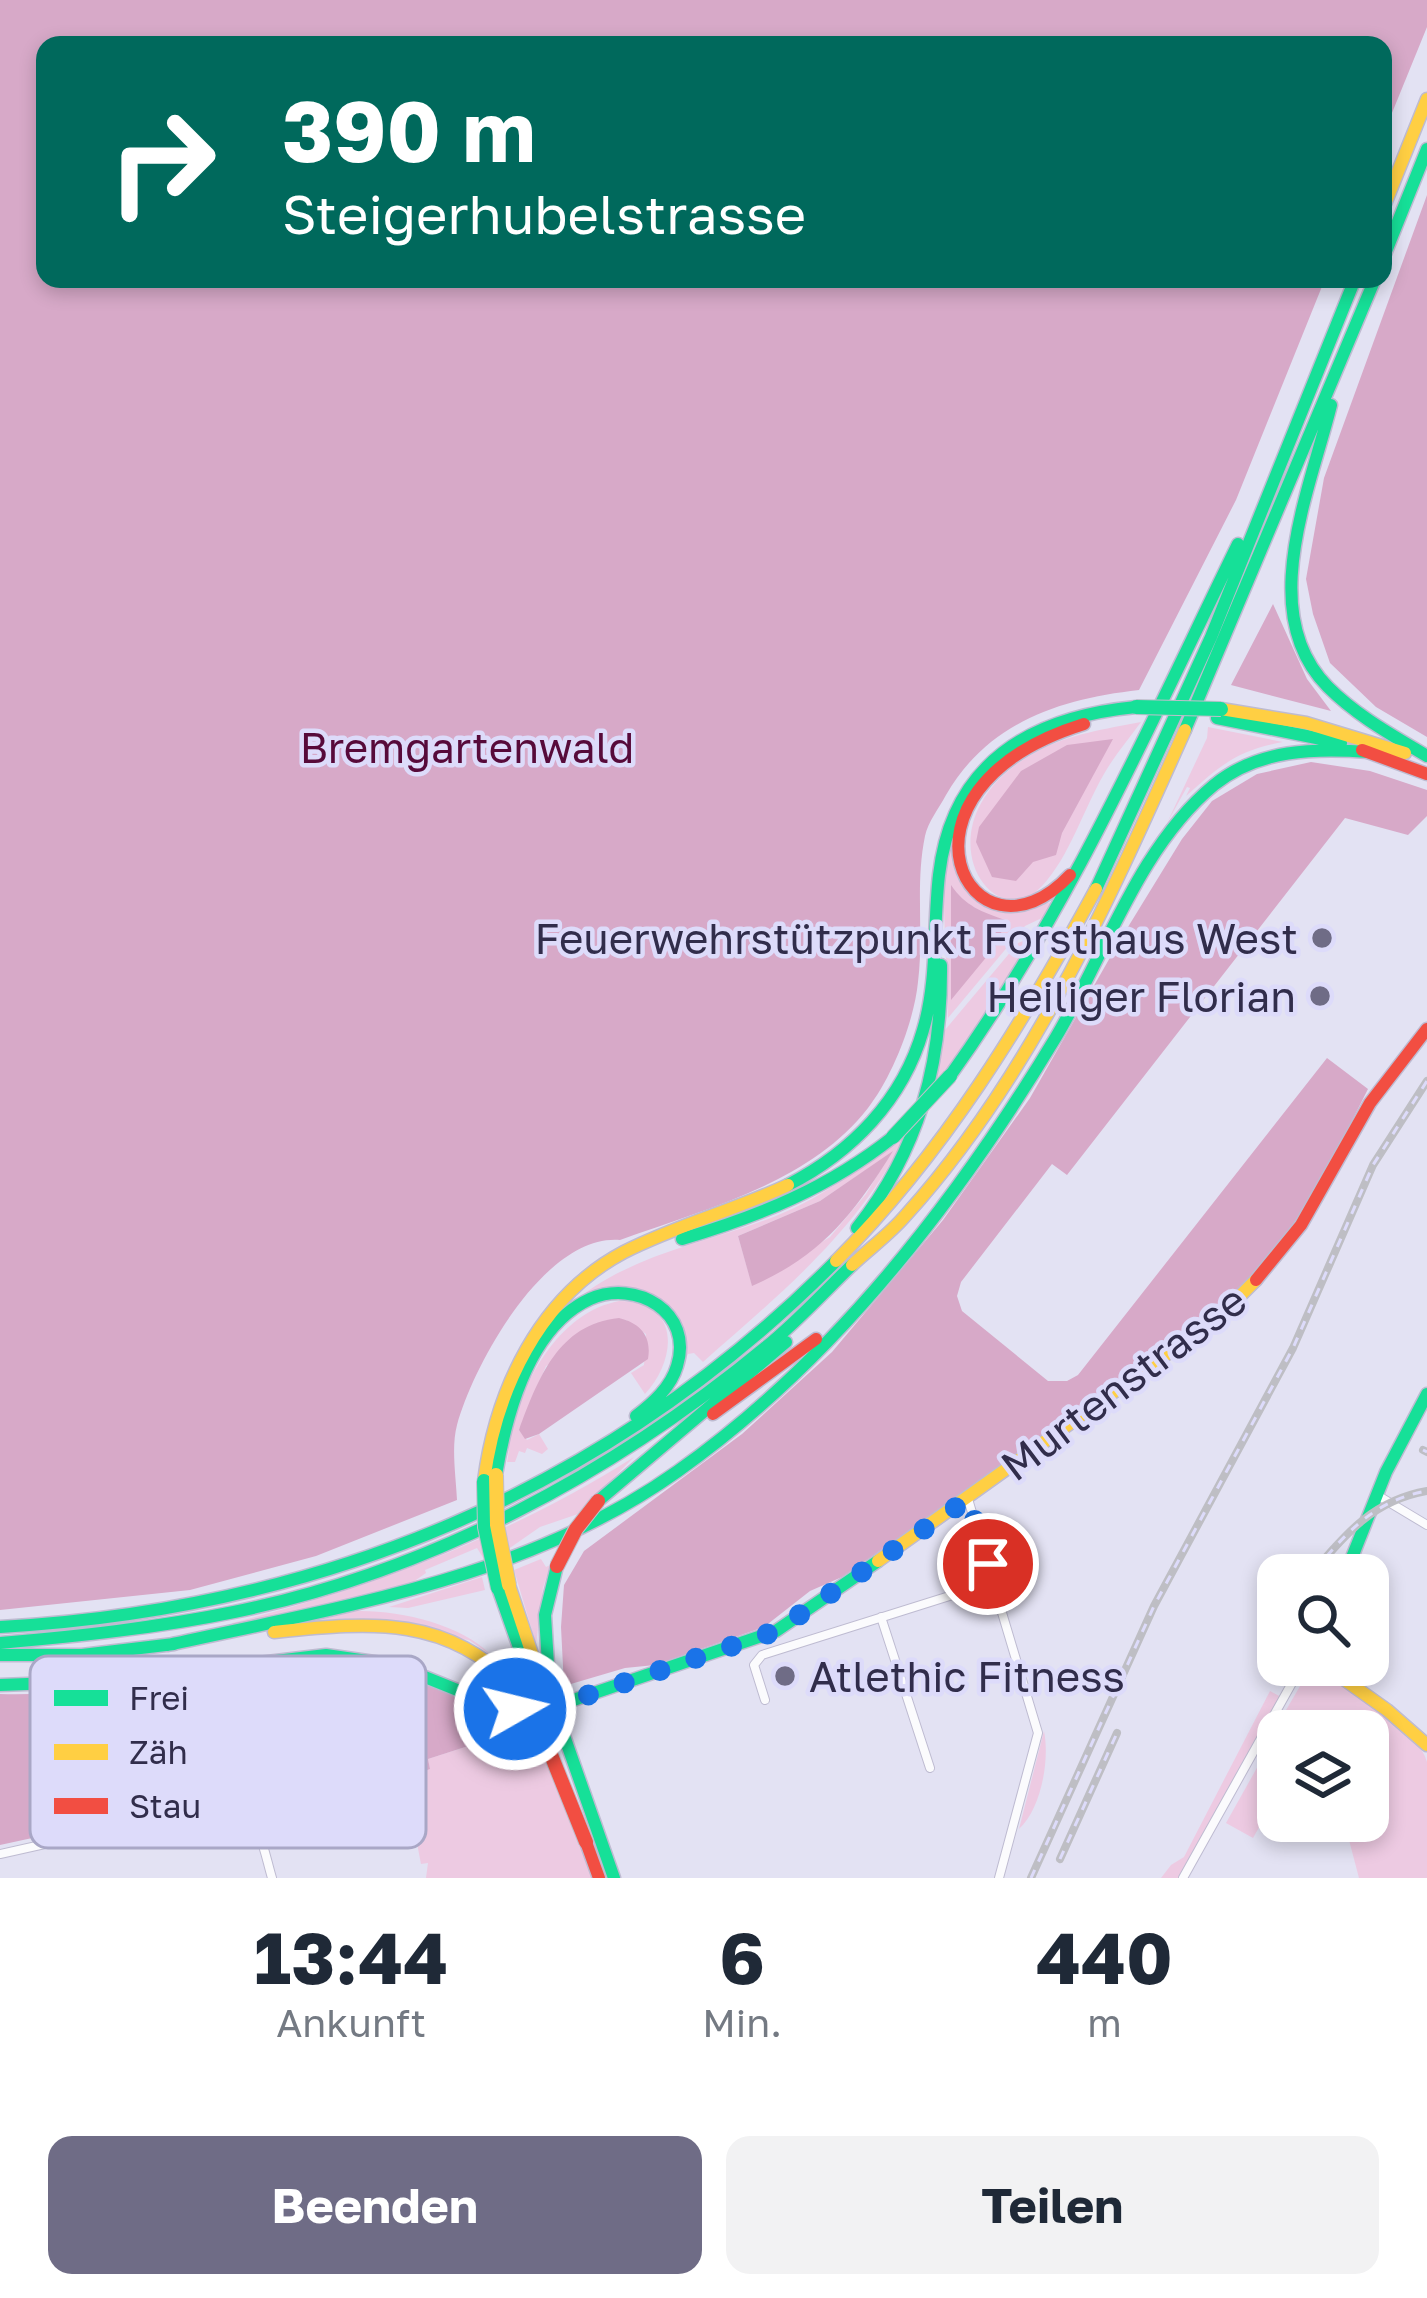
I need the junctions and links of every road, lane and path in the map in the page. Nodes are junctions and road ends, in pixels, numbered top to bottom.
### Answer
1 (1427, 99) edge
2 (1427, 148) edge
3 (1392, 186) edge
4 (1392, 236) edge
5 (1351, 288) edge
6 (1371, 288) edge
7 (1340, 365) junction
8 (1272, 476) junction
9 (1134, 712) junction
10 (1219, 714) junction
11 (1369, 752) junction
12 (1427, 758) edge
13 (1427, 775) edge
14 (1102, 825) junction
15 (937, 874) junction
16 (1427, 1029) edge
17 (920, 1232) junction
18 (880, 1242) junction
19 (584, 1282) junction
20 (795, 1300) junction
21 (1427, 1394) edge
22 (668, 1440) junction
23 (562, 1469) junction
24 (490, 1478) junction
25 (1377, 1495) junction
26 (968, 1499) junction
27 (1427, 1525) edge
28 (1353, 1554) edge
29 (994, 1582) junction
30 (881, 1617) junction
31 (0, 1627) edge
32 (0, 1642) edge
33 (168, 1645) junction
34 (0, 1655) edge
35 (426, 1678) edge
36 (0, 1684) edge
37 (30, 1684) edge
38 (536, 1686) junction
39 (1290, 1686) edge
40 (1353, 1686) edge
41 (765, 1700) dead end
42 (1427, 1745) edge
43 (930, 1768) dead end
44 (30, 1847) edge
45 (260, 1848) edge
46 (0, 1854) edge
47 (272, 1878) edge
48 (599, 1878) edge
49 (614, 1878) edge
50 (999, 1878) edge
51 (1183, 1878) edge

1 - 3 main road
2 - 4 main road
5 - 8 main road
6 - 7 main road
7 - 12 main road
7 - 18 main road
8 - 14 main road
8 - 20 main road
9 - 10 main road
9 - 14 main road
9 - 15 main road
10 - 11 main road
10 - 12 main road
11 - 13 main road
11 - 17 main road
14 - 19 main road, bridge
15 - 19 main road
15 - 20 main road
16 - 26 main road, Murtenstrasse
17 - 22 main road
17 - 33 main road
18 - 22 main road
18 - 32 main road
19 - 24 main road
20 - 23 main road
21 - 25 main road
22 - 38 main road, bridge
23 - 24 main road
23 - 31 main road
24 - 38 main road, bridge
25 - 27 street
25 - 28 main road
26 - 29 street
26 - 35 main road, Murtenstrasse
29 - 30 street
29 - 50 street
30 - 41 street
30 - 43 street
33 - 34 main road
33 - 38 main road
36 - 37 main road, Murtenstrasse
38 - 48 main road, bridge
38 - 49 main road, bridge
39 - 51 street
40 - 42 main road
44 - 46 street
45 - 47 street

